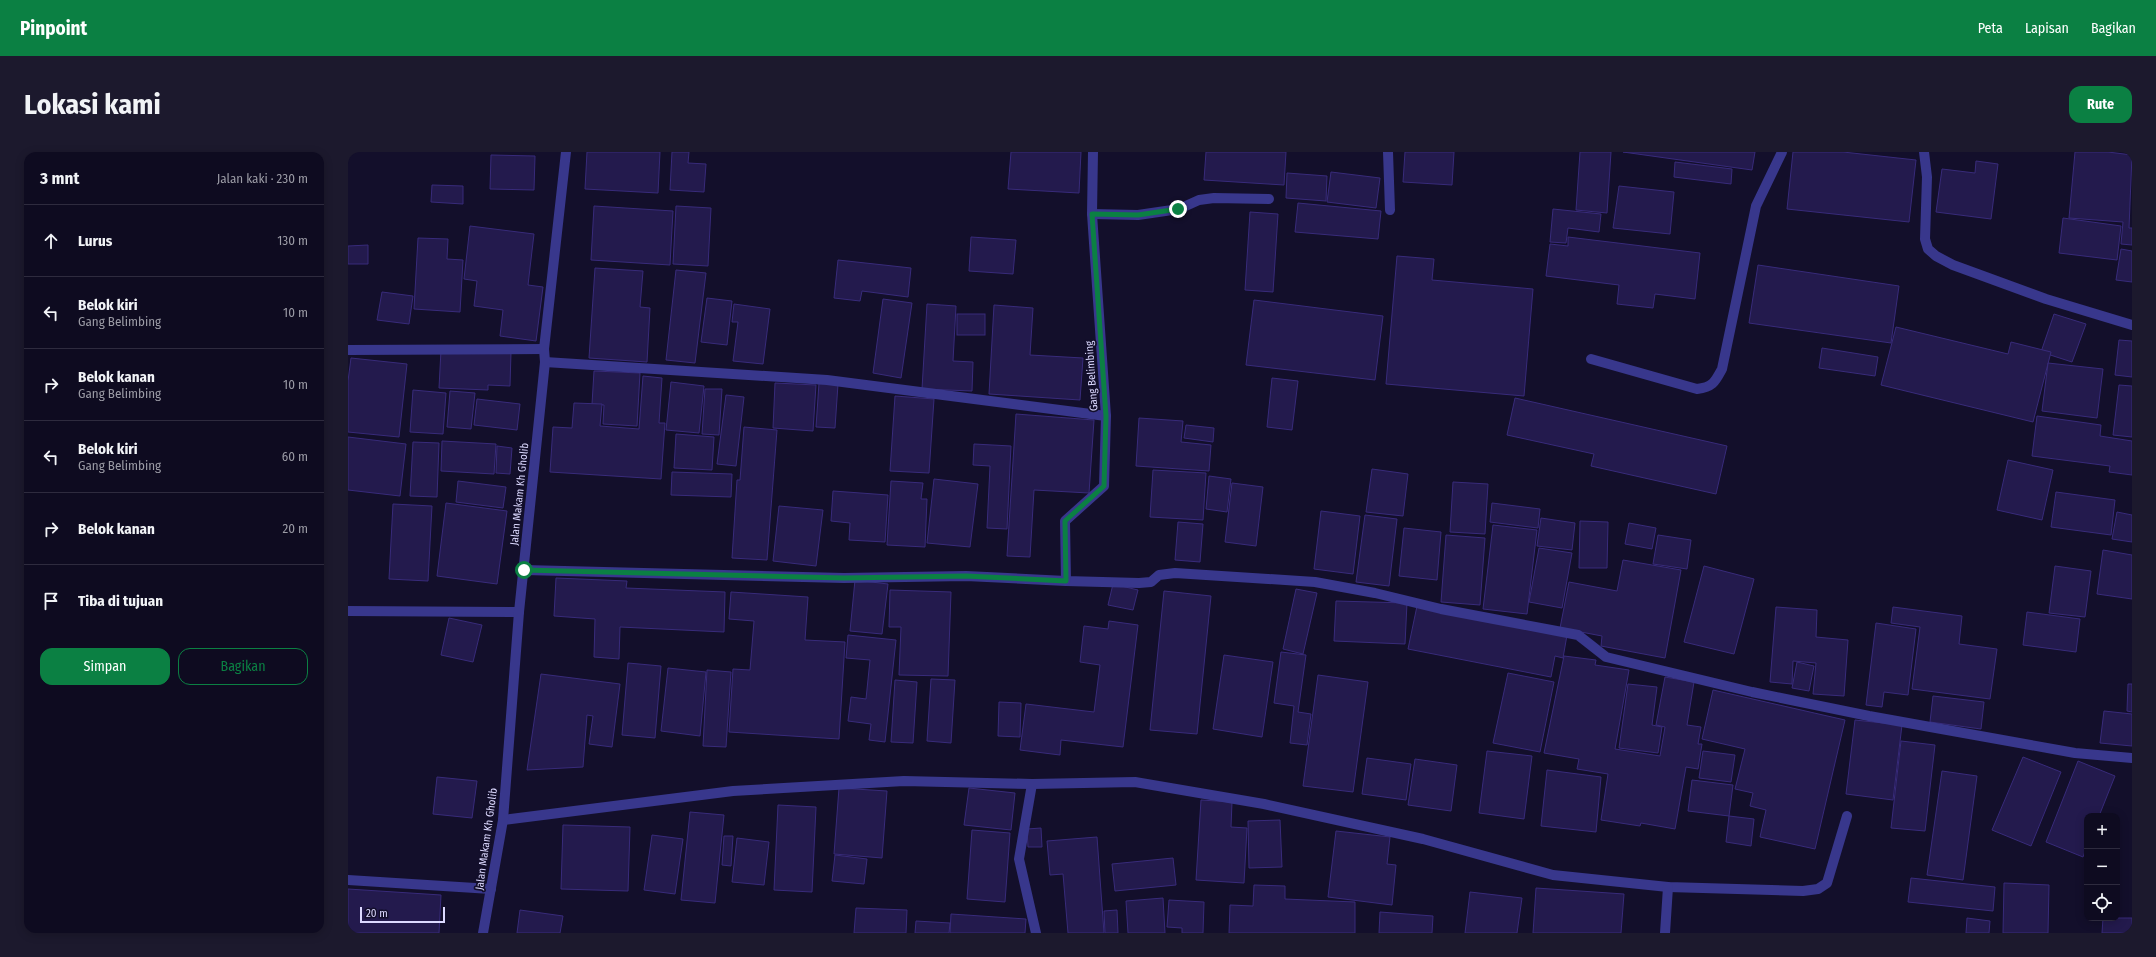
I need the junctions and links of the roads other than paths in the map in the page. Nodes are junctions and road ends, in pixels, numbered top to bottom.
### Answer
1 (566, 152) edge
2 (1093, 152) edge
3 (1388, 152) edge
4 (1782, 152) edge
5 (1924, 152) edge
6 (1269, 199) dead end
7 (1390, 210) dead end
8 (1092, 214) junction
9 (2132, 325) edge
10 (544, 349) junction
11 (348, 350) edge
12 (1591, 359) dead end
13 (545, 362) junction
14 (1106, 416) junction
15 (524, 570) junction
16 (1066, 581) junction
17 (348, 611) edge
18 (519, 612) junction
19 (2132, 758) edge
20 (1032, 784) junction
21 (1847, 816) dead end
22 (503, 820) junction
23 (348, 880) edge
24 (1668, 886) junction
25 (491, 890) junction
26 (483, 933) edge
27 (1036, 933) edge
28 (1665, 933) edge

1 - 10 street, Jalan Makam Kh Gholib
2 - 8 street, Gang Belimbing
3 - 7 street
4 - 12 street
5 - 9 street
6 - 8 street
8 - 14 street, Gang Belimbing
10 - 11 street
10 - 13 street, Jalan Makam Kh Gholib
13 - 14 street
13 - 15 street, Jalan Makam Kh Gholib
14 - 16 street, Gang Belimbing
15 - 16 street
15 - 18 street, Jalan Makam Kh Gholib
16 - 19 street
17 - 18 street
18 - 22 street, Jalan Makam Kh Gholib
20 - 22 street
20 - 24 street
20 - 27 street
21 - 24 street
22 - 25 street, Jalan Makam Kh Gholib
23 - 25 street
24 - 28 street
25 - 26 street, Jalan Makam Kh Gholib

